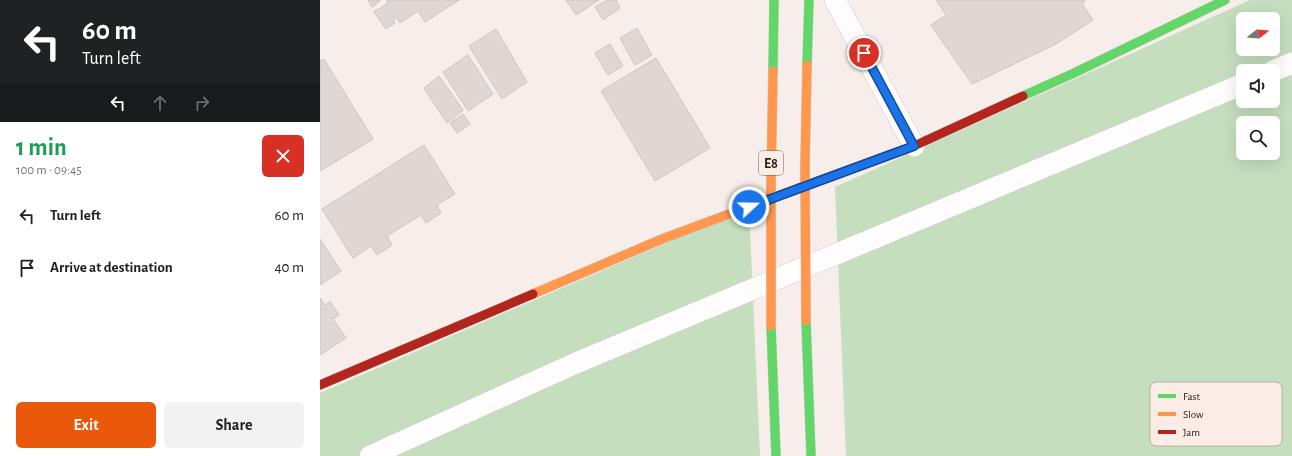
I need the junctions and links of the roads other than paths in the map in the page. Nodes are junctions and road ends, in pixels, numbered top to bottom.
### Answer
1 (774, 0) edge
2 (809, 0) edge
3 (835, 0) edge
4 (1224, 0) edge
5 (1292, 63) edge
6 (1280, 68) edge
7 (1236, 87) edge
8 (914, 146) junction
9 (320, 385) edge
10 (370, 456) edge
11 (776, 456) edge
12 (811, 456) edge

1 - 11 main road, E8, bridge
2 - 12 main road, bridge
3 - 8 street
4 - 8 main road
5 - 6 street
7 - 10 street
8 - 9 main road

